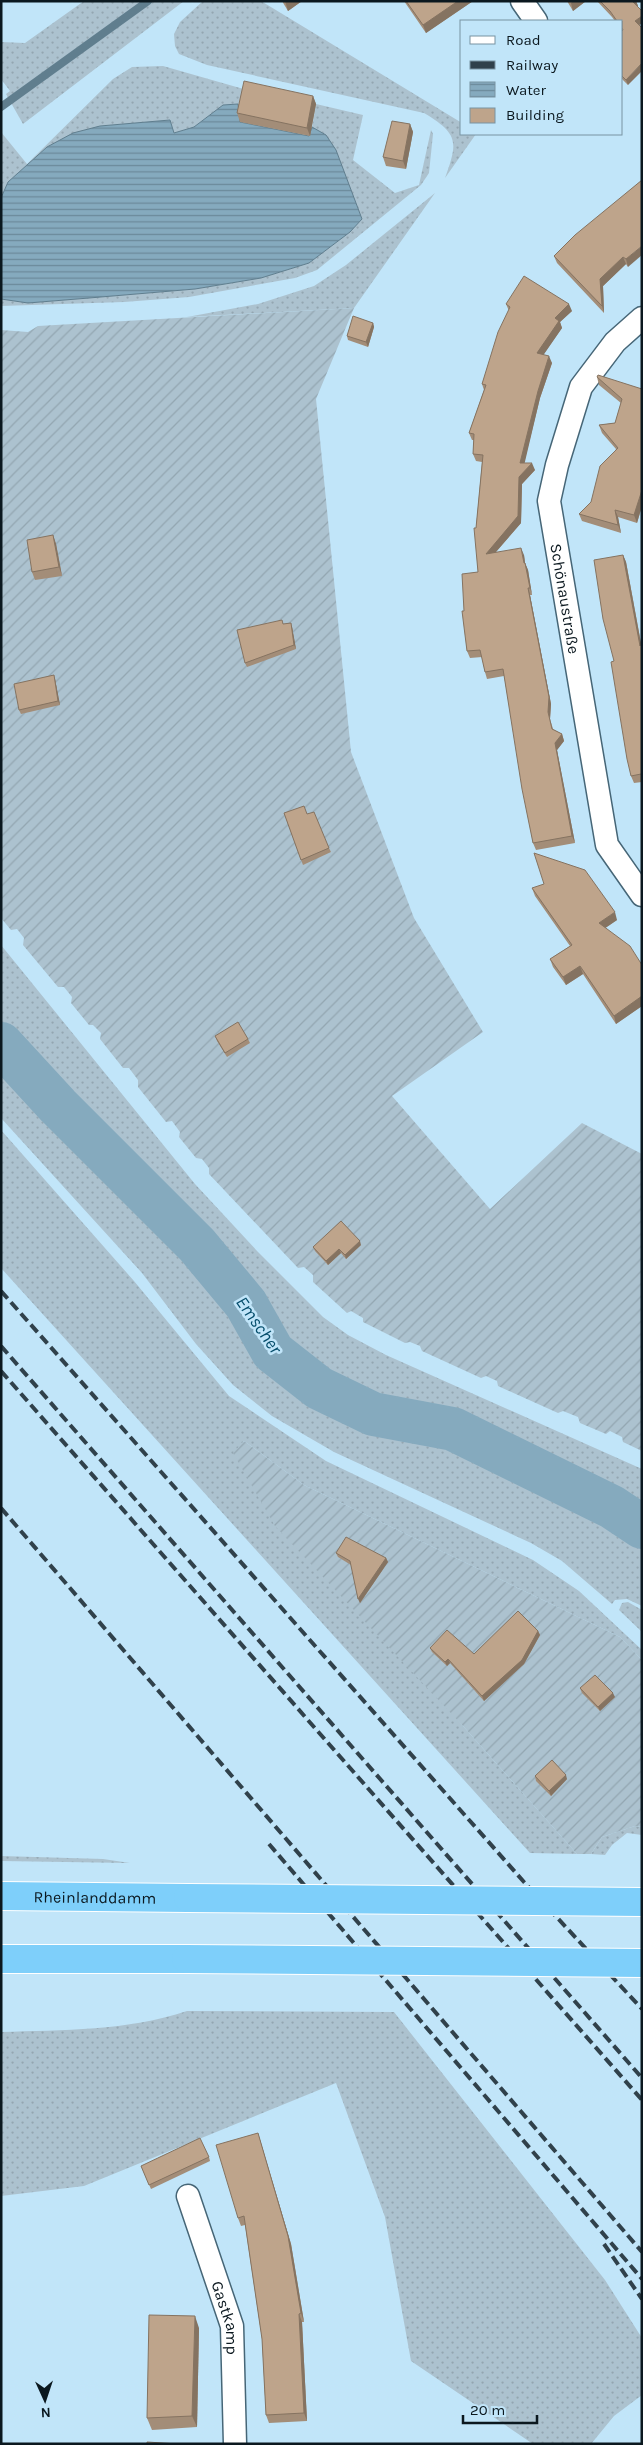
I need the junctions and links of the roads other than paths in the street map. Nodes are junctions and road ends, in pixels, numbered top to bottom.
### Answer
1 (522, 1) edge
2 (535, 20) edge
3 (642, 318) edge
4 (642, 895) edge
5 (1, 1896) edge
6 (642, 1902) edge
7 (1, 1959) edge
8 (642, 1963) edge
9 (188, 2196) dead end
10 (235, 2444) edge

1 - 2 street
3 - 4 street, Schönaustraße
5 - 6 highway, Rheinlanddamm, bridge
7 - 8 highway, bridge
9 - 10 street, Gastkamp

